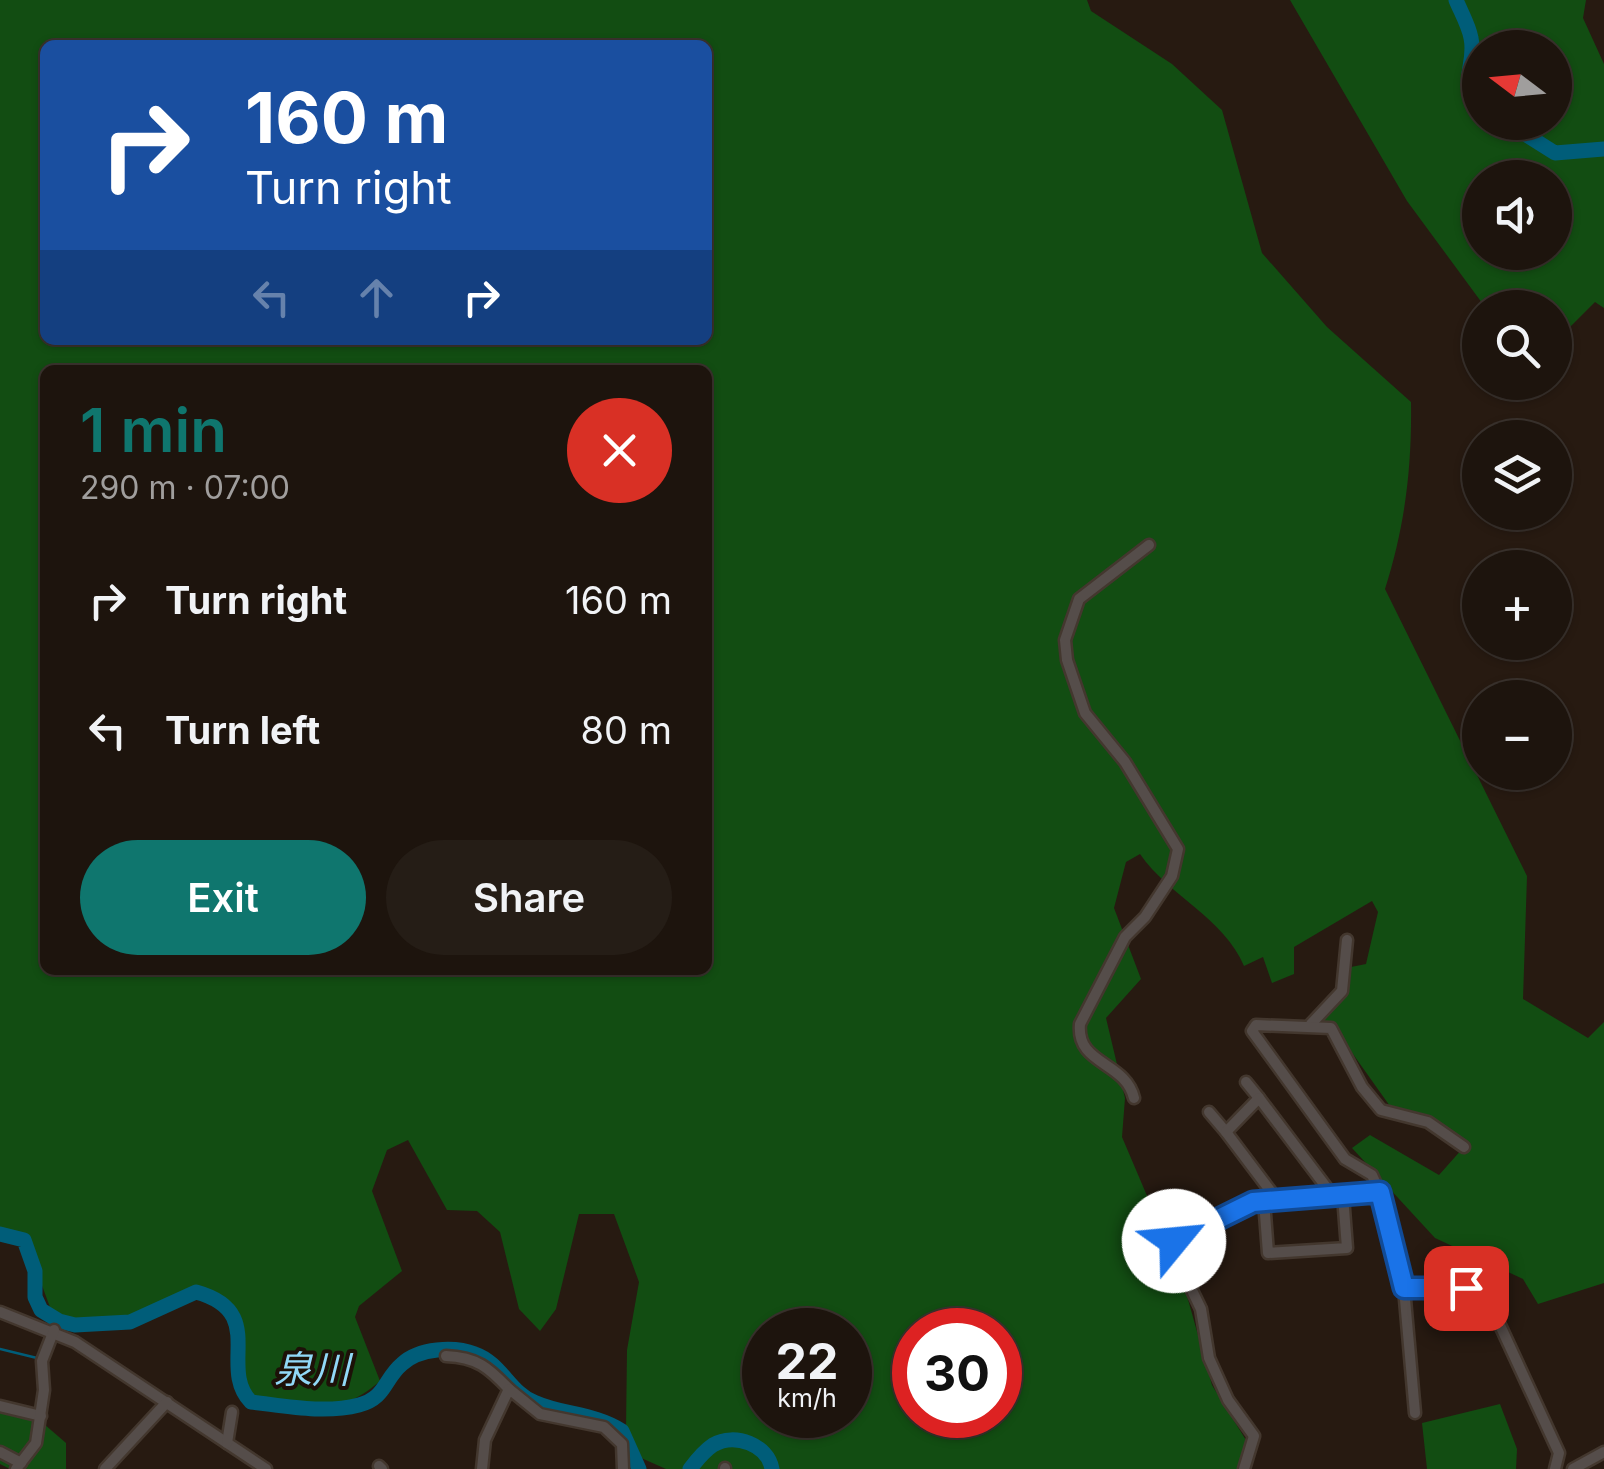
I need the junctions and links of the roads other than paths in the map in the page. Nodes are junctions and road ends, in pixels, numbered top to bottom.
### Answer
1 (1149, 545) dead end
2 (1346, 940) dead end
3 (1311, 1024) junction
4 (1246, 1082) dead end
5 (1134, 1098) dead end
6 (1259, 1098) junction
7 (1209, 1112) dead end
8 (1226, 1132) junction
9 (1464, 1147) dead end
10 (1380, 1192) junction
11 (1338, 1196) junction
12 (1264, 1201) junction
13 (1278, 1201) junction
14 (1404, 1288) junction
15 (0, 1312) edge
16 (54, 1330) junction
17 (446, 1356) dead end
18 (509, 1390) junction
19 (167, 1402) junction
20 (0, 1406) edge
21 (232, 1412) dead end
22 (1415, 1413) dead end
23 (41, 1416) junction
24 (227, 1442) junction
25 (0, 1452) edge
26 (1604, 1452) edge
27 (18, 1466) edge
28 (105, 1469) edge
29 (266, 1469) edge
30 (482, 1469) edge
31 (623, 1469) edge
32 (1244, 1469) edge
33 (1556, 1469) edge
34 (1573, 1469) edge

1 - 5 street
2 - 3 street
3 - 9 street
3 - 10 street
4 - 6 street
6 - 8 street
6 - 11 street
7 - 8 street
8 - 13 street
10 - 11 street
10 - 14 street
11 - 12 street
11 - 13 street
12 - 13 street
12 - 32 street
14 - 22 street
14 - 33 street
15 - 16 street
16 - 19 street
16 - 23 street
17 - 18 street
18 - 30 street
18 - 31 street
19 - 24 street
19 - 28 street
20 - 23 street
21 - 24 street
23 - 27 street
24 - 29 street
25 - 27 street
26 - 34 street

